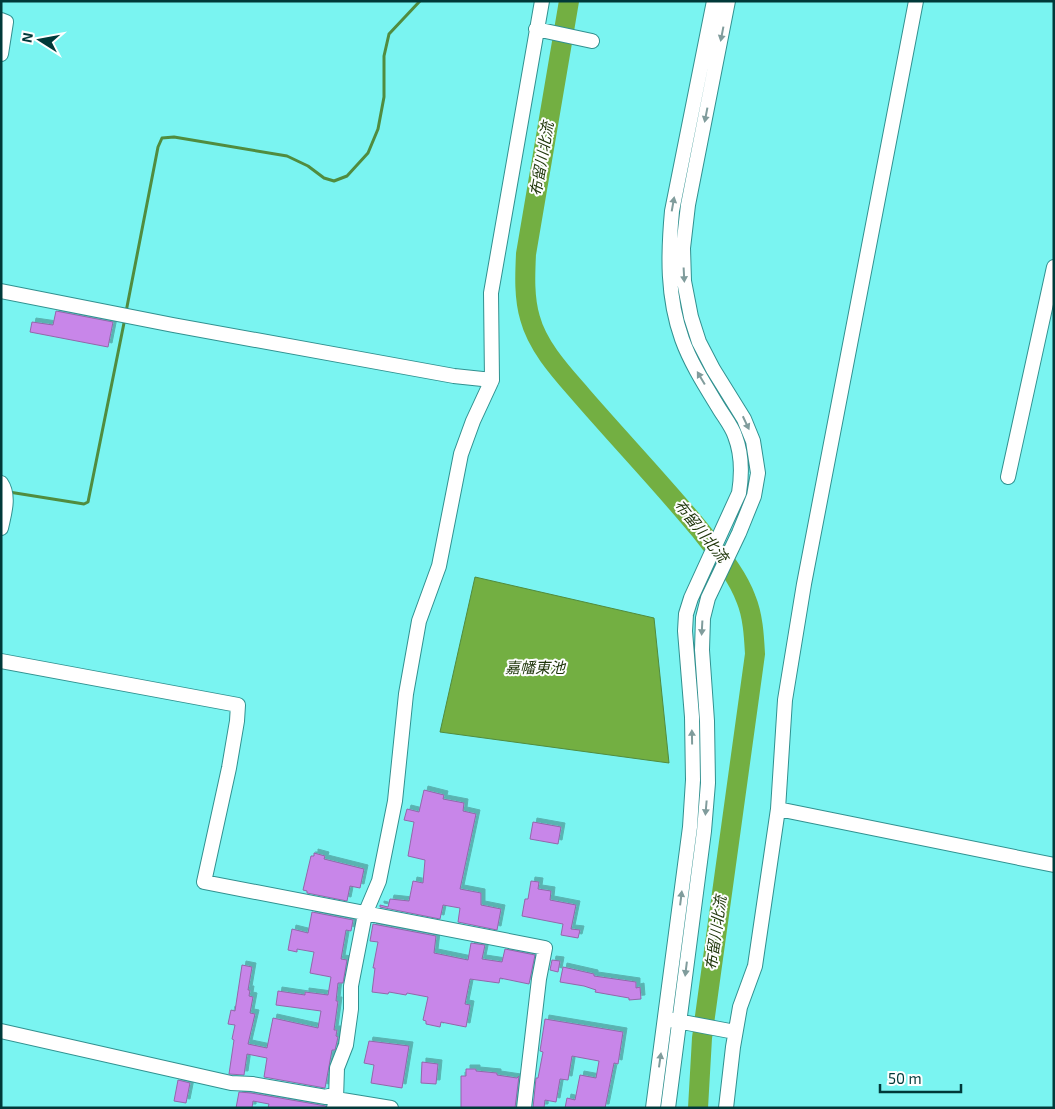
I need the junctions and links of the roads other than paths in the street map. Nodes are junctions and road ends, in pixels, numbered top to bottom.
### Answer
1 (542, 1) edge
2 (714, 1) edge
3 (728, 1) edge
4 (916, 1) edge
5 (1, 20) edge
6 (541, 30) junction
7 (592, 41) dead end
8 (1, 54) edge
9 (1054, 267) edge
10 (1, 291) edge
11 (492, 380) junction
12 (1008, 477) dead end
13 (1, 483) edge
14 (1, 528) edge
15 (1, 661) edge
16 (778, 808) junction
17 (1054, 865) edge
18 (364, 914) junction
19 (665, 1019) junction
20 (684, 1023) junction
21 (1, 1031) edge
22 (733, 1031) junction
23 (335, 1100) edge
24 (392, 1108) edge
25 (524, 1108) edge
26 (653, 1108) edge
27 (668, 1108) edge
28 (726, 1108) edge

1 - 6 street
19 -> 2 street
3 -> 20 street
4 - 16 street
5 - 8 street
6 - 7 street
6 - 11 street
9 - 12 street
10 - 11 street
11 - 18 street
13 - 14 street
15 - 18 street
16 - 17 street
16 - 22 street
18 - 23 street
18 - 25 street
19 - 20 street
26 -> 19 street
20 - 22 street
20 - 27 street
21 - 23 street
22 - 28 street
23 - 24 street

